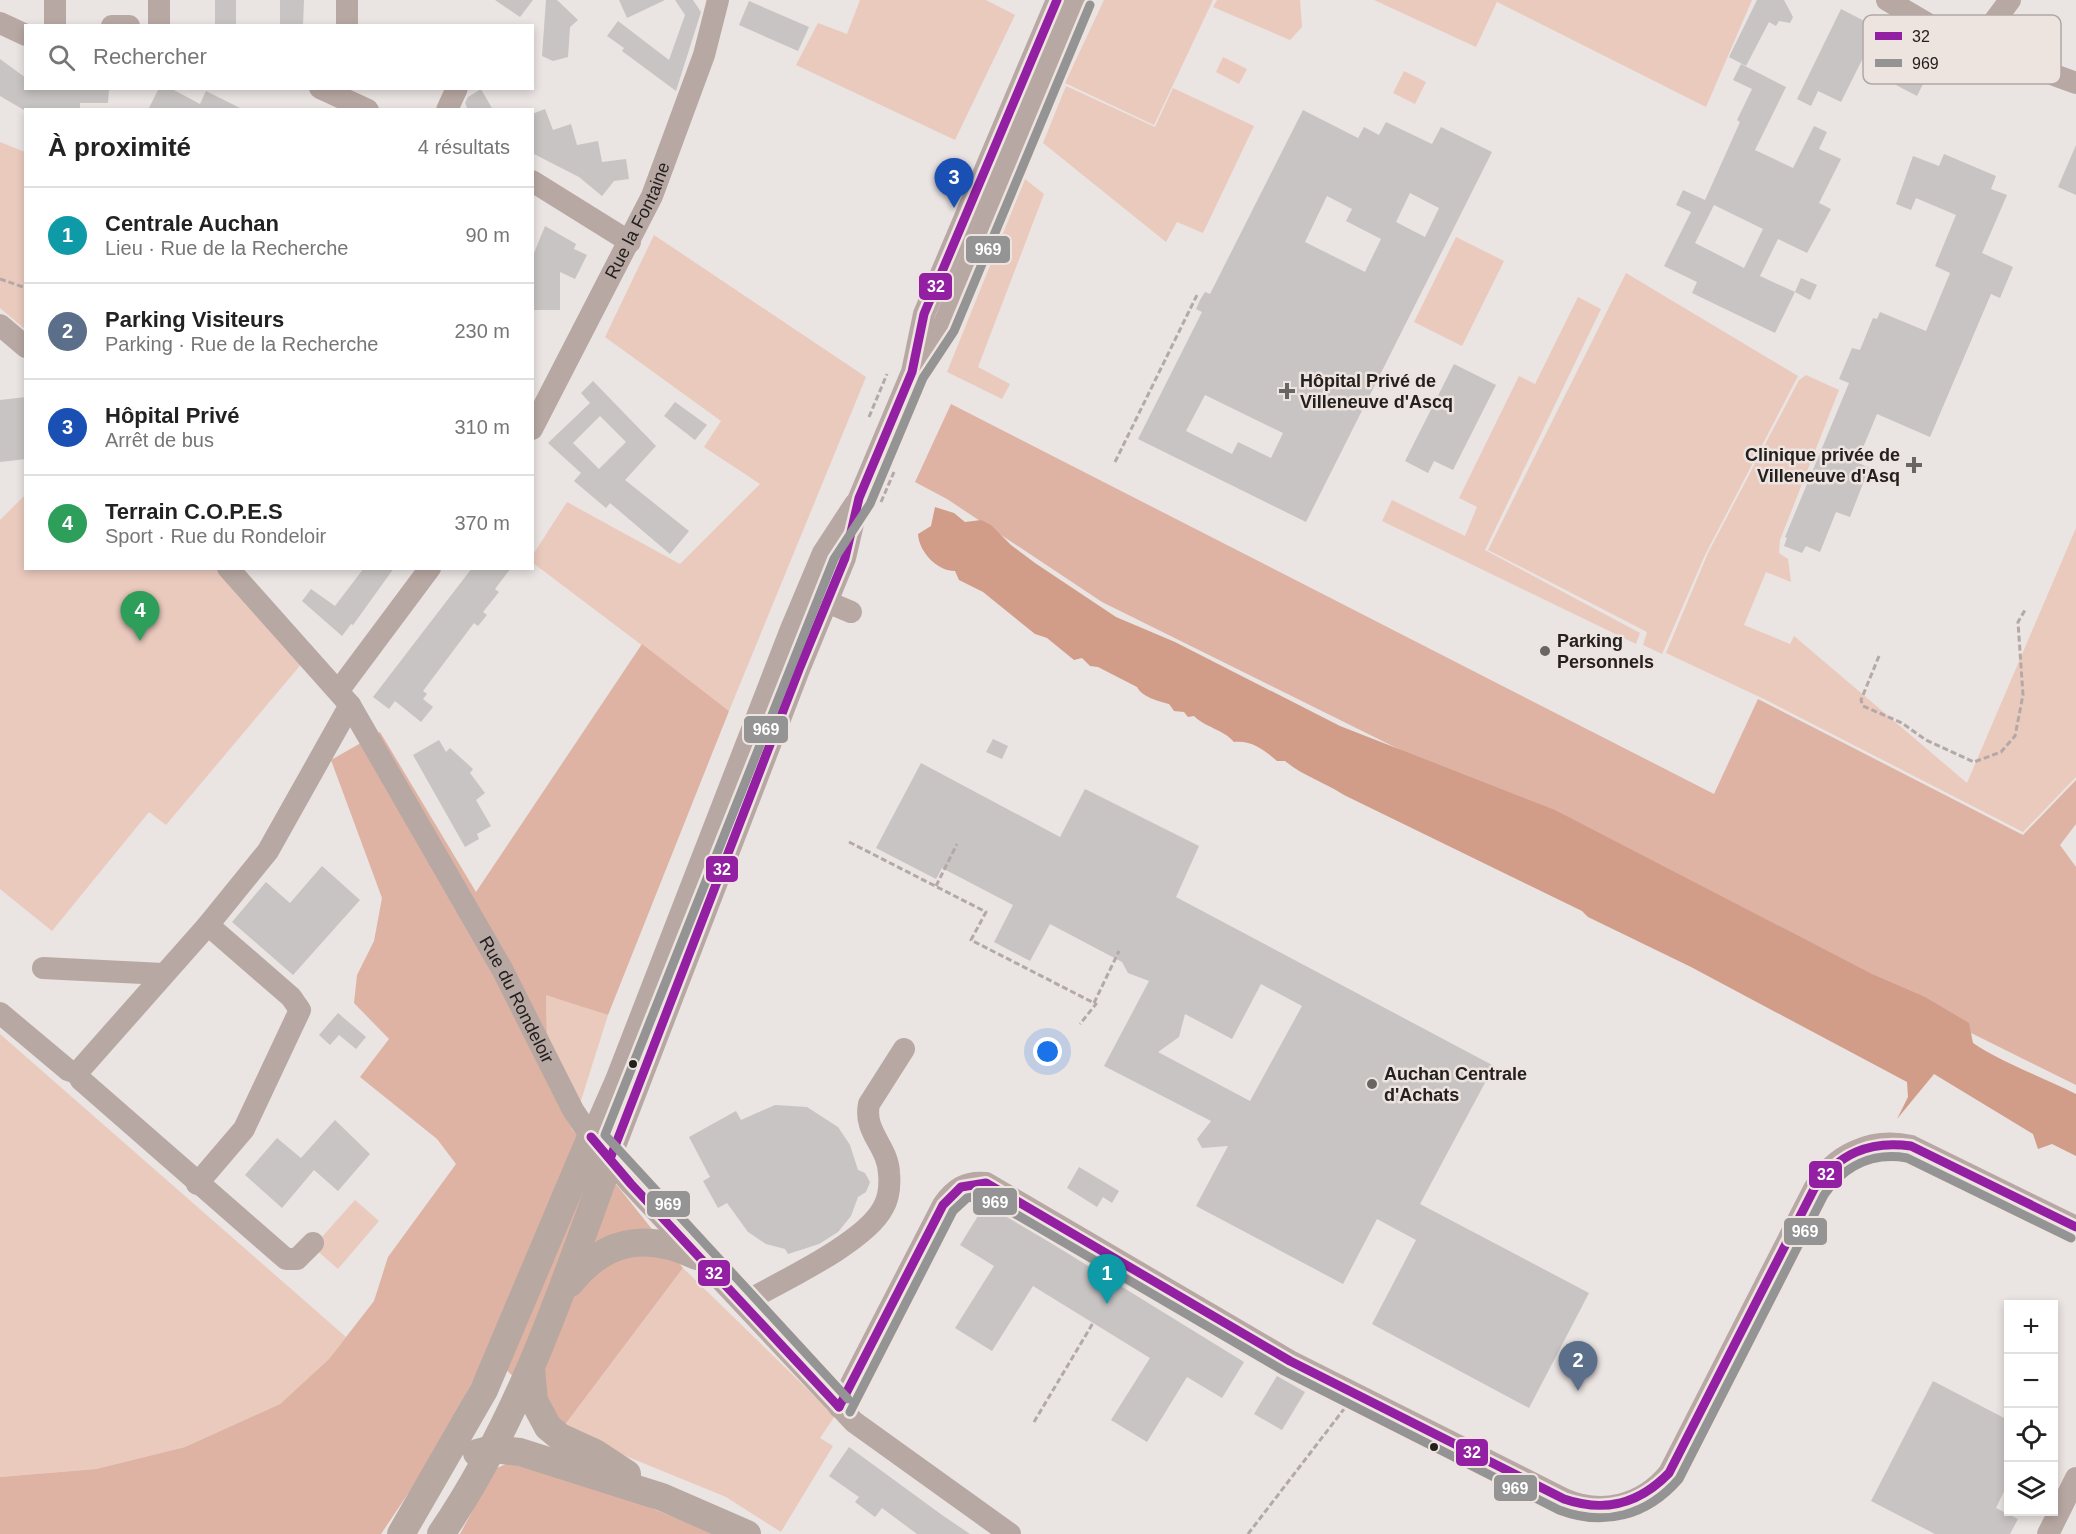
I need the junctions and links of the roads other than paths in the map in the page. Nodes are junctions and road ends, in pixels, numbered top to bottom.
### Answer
1 (55, 0) edge
2 (159, 0) edge
3 (347, 0) edge
4 (718, 0) edge
5 (1057, 0) edge
6 (1079, 0) edge
7 (1887, 0) edge
8 (2010, 0) edge
9 (1913, 15) edge
10 (1999, 15) edge
11 (0, 23) edge
12 (55, 24) edge
13 (159, 24) edge
14 (347, 24) edge
15 (24, 34) edge
16 (456, 90) edge
17 (333, 95) edge
18 (363, 108) edge
19 (448, 108) edge
20 (1009, 139) junction
21 (534, 182) edge
22 (630, 242) junction
23 (0, 325) edge
24 (24, 345) edge
25 (534, 425) edge
26 (230, 570) edge
27 (429, 570) edge
28 (816, 598) junction
29 (851, 612) dead end
30 (345, 697) junction
31 (208, 925) junction
32 (43, 968) dead end
33 (164, 974) junction
34 (0, 1013) edge
35 (904, 1049) dead end
36 (77, 1073) junction
37 (591, 1137) junction
38 (610, 1159) junction
39 (197, 1184) junction
40 (2076, 1227) edge
41 (313, 1243) dead end
42 (697, 1256) junction
43 (562, 1291) junction
44 (743, 1304) junction
45 (531, 1368) junction
46 (839, 1407) junction
47 (492, 1449) junction
48 (436, 1476) junction
49 (2076, 1478) edge
50 (662, 1497) junction
51 (401, 1534) edge
52 (441, 1534) edge
53 (747, 1534) edge
54 (1010, 1534) edge
55 (2048, 1534) edge

1 - 12 street
2 - 13 street
3 - 14 street
4 - 22 street, Rue la Fontaine
5 - 20 street
6 - 20 street
7 - 9 street
8 - 10 street
11 - 15 street
16 - 19 street
17 - 18 street
20 - 28 street
21 - 22 street
22 - 25 street, Rue la Fontaine
23 - 24 street
26 - 30 street, Rue du Rondeloir
27 - 30 street
28 - 29 street
28 - 37 street
28 - 38 street
30 - 31 street
30 - 37 street, Rue du Rondeloir
31 - 33 street
31 - 39 street
32 - 33 street
33 - 36 street
34 - 36 street
35 - 44 street
36 - 39 street
37 - 38 street, Rue du Rondeloir
37 - 48 main road
38 - 42 street, Rue du Rondeloir
38 - 43 main road
39 - 41 street
40 - 46 street
42 - 43 main road
42 - 44 street, Rue du Rondeloir
43 - 45 main road
44 - 46 street, Rue du Rondeloir
45 - 47 main road
45 - 50 main road
46 - 54 street, Rue du Rondeloir
47 - 48 main road
47 - 50 main road
47 - 52 main road
48 - 51 main road
49 - 55 street
50 - 53 main road

